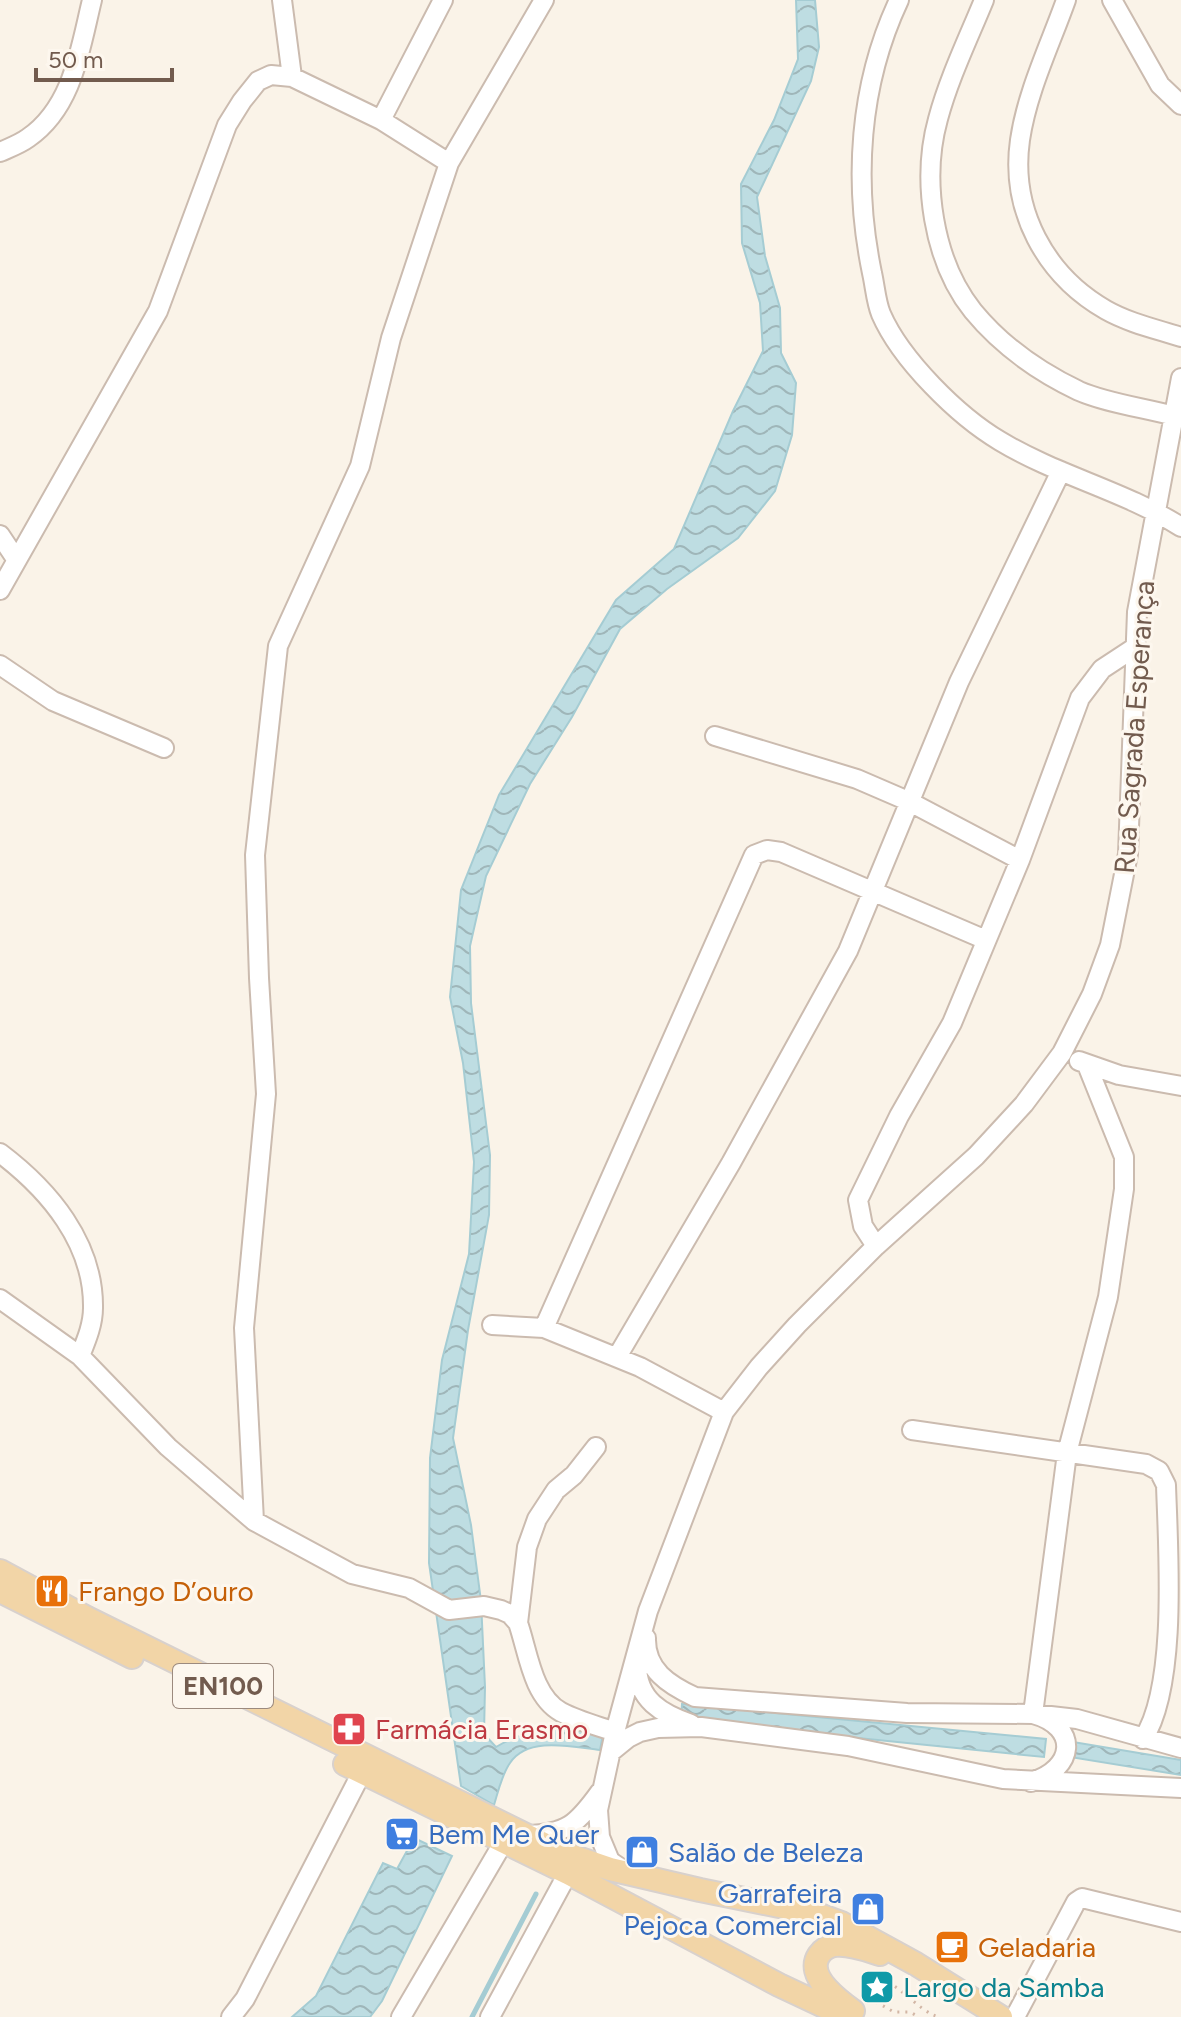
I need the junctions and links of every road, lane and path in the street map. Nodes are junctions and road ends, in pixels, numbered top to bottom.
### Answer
1 (92, 0) edge
2 (282, 0) edge
3 (443, 0) edge
4 (544, 0) edge
5 (899, 0) edge
6 (984, 0) edge
7 (1066, 0) edge
8 (1112, 0) edge
9 (292, 77) junction
10 (1181, 105) edge
11 (381, 120) junction
12 (0, 152) edge
13 (449, 163) junction
14 (1181, 337) edge
15 (1181, 378) edge
16 (1174, 416) junction
17 (1061, 471) junction
18 (1155, 511) junction
19 (1181, 527) edge
20 (0, 535) edge
21 (16, 559) junction
22 (0, 590) edge
23 (1134, 648) junction
24 (0, 665) edge
25 (715, 736) dead end
26 (164, 748) dead end
27 (908, 801) junction
28 (1020, 860) junction
29 (871, 890) junction
30 (986, 940) junction
31 (1062, 1053) junction
32 (1087, 1065) junction
33 (1181, 1086) edge
34 (0, 1153) edge
35 (876, 1246) junction
36 (0, 1299) edge
37 (492, 1325) dead end
38 (544, 1328) junction
39 (80, 1356) junction
40 (617, 1357) junction
41 (724, 1412) junction
42 (912, 1430) dead end
43 (596, 1447) dead end
44 (1067, 1453) junction
45 (254, 1521) junction
46 (0, 1571) edge
47 (0, 1591) edge
48 (648, 1611) junction
49 (518, 1623) junction
50 (637, 1655) junction
51 (1033, 1714) junction
52 (701, 1727) junction
53 (1143, 1739) junction
54 (613, 1742) junction
55 (1181, 1748) edge
56 (362, 1772) junction
57 (1031, 1782) junction
58 (604, 1787) junction
59 (1181, 1788) edge
60 (444, 1805) junction
61 (495, 1833) junction
62 (525, 1835) junction
63 (568, 1873) junction
64 (628, 1873) junction
65 (1181, 1922) edge
66 (916, 1964) junction
67 (231, 2017) edge
68 (401, 2017) edge
69 (490, 2017) edge
70 (847, 2017) edge
71 (861, 2017) edge
72 (919, 2017) edge
73 (940, 2017) edge
74 (1001, 2017) edge
75 (1015, 2017) edge

1 - 12 street
2 - 9 street
3 - 11 street
4 - 13 street
5 - 17 street
6 - 16 street
7 - 14 street
8 - 10 street
9 - 11 street
9 - 21 street
11 - 13 street
13 - 45 street
15 - 16 street, Rua Sagrada Esperança
16 - 18 street, Rua Sagrada Esperança
17 - 18 street
17 - 27 street
18 - 19 street
18 - 23 street, Rua Sagrada Esperança
20 - 21 street
21 - 22 street
23 - 28 street
23 - 31 street, Rua Sagrada Esperança
24 - 26 street
25 - 27 street
27 - 28 street
27 - 29 street
28 - 30 street
29 - 30 street
29 - 38 street
29 - 40 street
30 - 35 street
31 - 32 street
31 - 35 street, Rua Sagrada Esperança
32 - 33 street
32 - 44 street
34 - 39 street
35 - 41 street, Rua Sagrada Esperança
36 - 39 street
37 - 38 street
38 - 40 street
39 - 45 street
40 - 41 street
41 - 48 street, Rua Sagrada Esperança
42 - 44 street
43 - 49 street
44 - 51 street
44 - 53 street
45 - 49 street
46 - 60 main road, EN100
47 - 56 main road, EN100
48 - 50 street
48 - 51 street
49 - 54 street
50 - 52 street
50 - 54 street
51 - 53 street
51 - 57 street
52 - 54 street
52 - 57 street
53 - 55 street
54 - 58 street
56 - 60 main road, EN100
56 - 67 street
57 - 59 street
58 - 62 street
58 - 64 street
60 - 61 main road, EN100
61 - 62 main road, EN100
61 - 63 main road, EN100
61 - 68 street
62 - 64 main road, EN100
63 - 69 street
63 - 70 main road, EN100
64 - 66 main road, EN100
65 - 75 street
66 - 71 main road
66 - 74 main road, EN100
72 - 73 path

